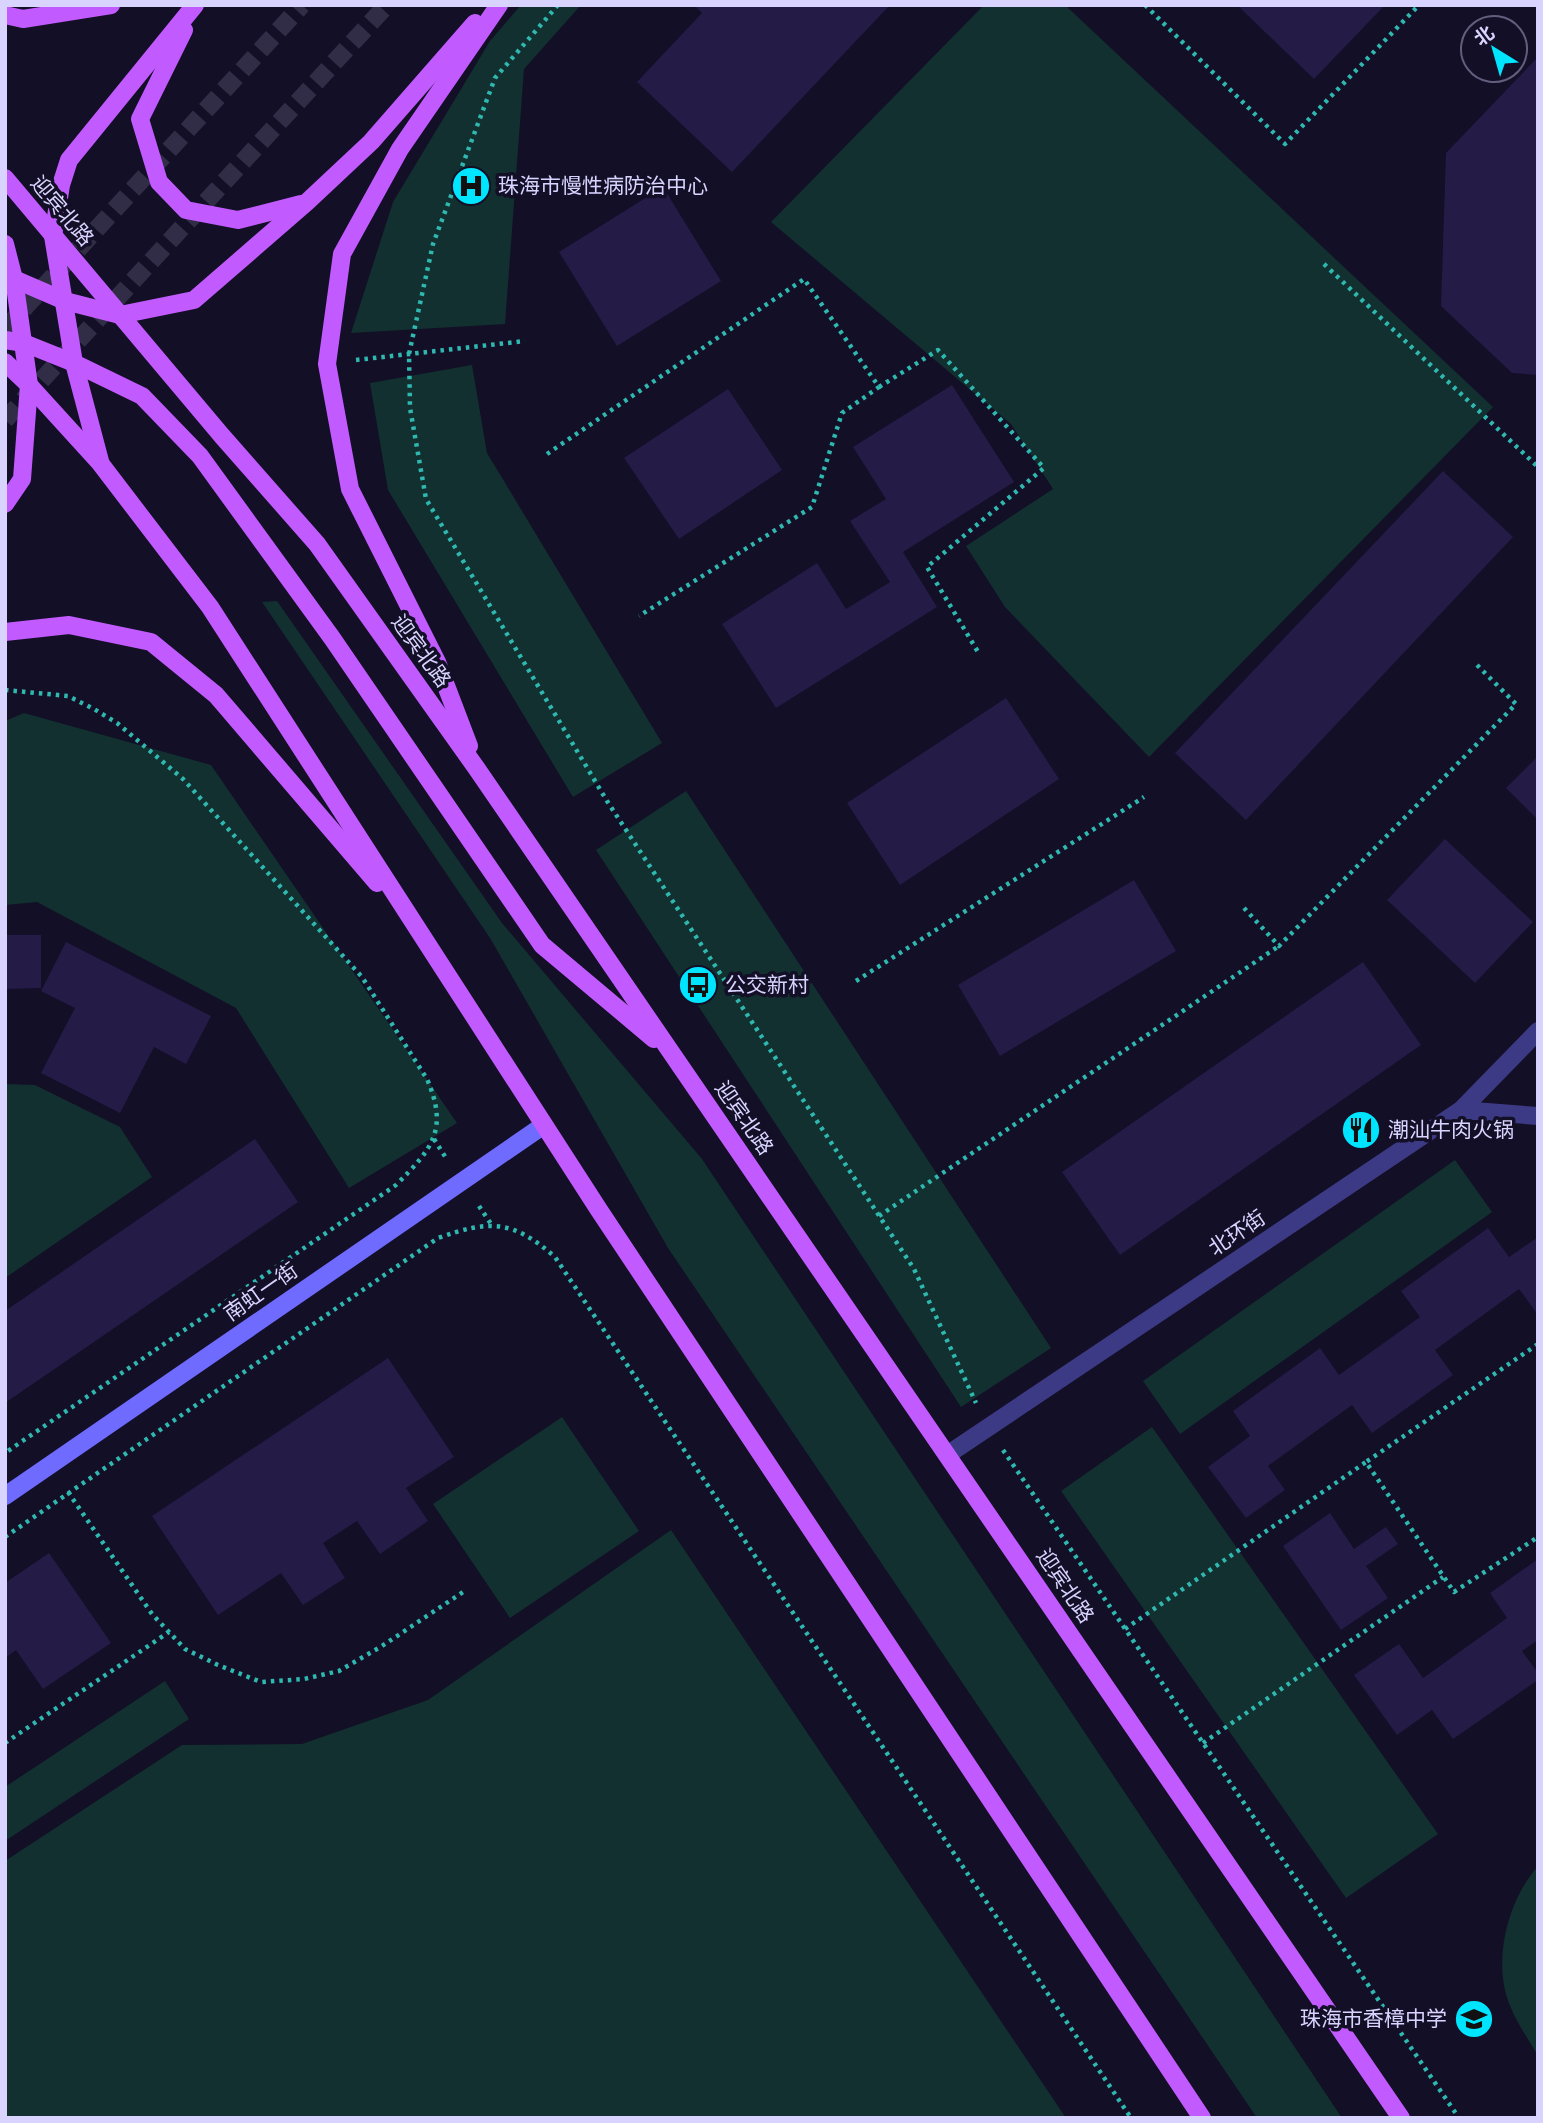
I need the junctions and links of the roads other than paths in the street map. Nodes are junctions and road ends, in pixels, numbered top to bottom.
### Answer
1 (111, 5) edge
2 (196, 5) edge
3 (491, 5) edge
4 (499, 5) edge
5 (5, 15) edge
6 (5, 178) edge
7 (307, 202) junction
8 (53, 236) junction
9 (5, 244) edge
10 (10, 275) edge
11 (65, 301) junction
12 (120, 315) junction
13 (5, 340) edge
14 (24, 343) junction
15 (5, 362) edge
16 (74, 363) junction
17 (29, 385) junction
18 (100, 463) junction
19 (5, 504) edge
20 (5, 632) edge
21 (477, 769) junction
22 (422, 936) junction
23 (1538, 1031) edge
24 (673, 1055) junction
25 (1461, 1110) junction
26 (1538, 1116) edge
27 (544, 1125) junction
28 (947, 1455) junction
29 (5, 1496) edge
30 (1202, 2118) edge
31 (1401, 2118) edge

1 - 5 main road
2 - 7 main road
2 - 8 main road
3 - 7 main road
4 - 21 main road
6 - 8 main road, 迎宾北路
7 - 12 main road
8 - 11 main road
8 - 12 main road, 迎宾北路
9 - 10 main road
10 - 11 main road
10 - 14 main road
11 - 12 main road
11 - 16 main road
12 - 21 main road, 迎宾北路
13 - 14 main road
14 - 16 main road
14 - 17 main road
15 - 17 main road
16 - 18 main road
16 - 24 main road
17 - 18 main road
17 - 19 main road
18 - 22 main road
20 - 22 main road
21 - 24 main road, 迎宾北路
22 - 27 main road
23 - 25 street, 北环街
24 - 28 main road, 迎宾北路
25 - 26 street
25 - 28 street, 北环街
27 - 29 main road, 南虹一街
27 - 30 main road
28 - 31 main road, 迎宾北路

